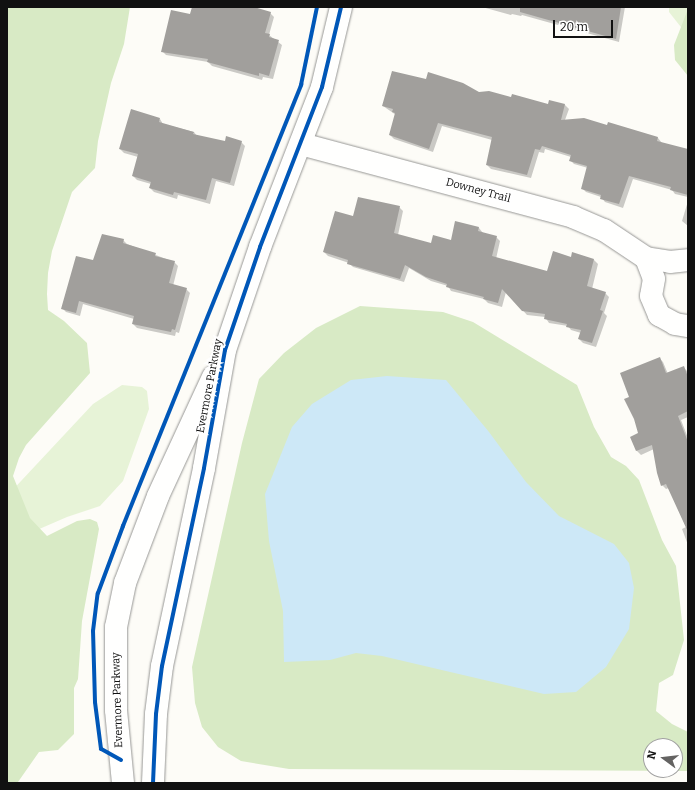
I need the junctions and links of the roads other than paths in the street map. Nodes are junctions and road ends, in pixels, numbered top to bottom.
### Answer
1 (341, 7) edge
2 (301, 144) junction
3 (646, 258) junction
4 (688, 260) edge
5 (688, 326) edge
6 (225, 350) junction
7 (123, 783) edge
8 (153, 783) edge

1 - 2 street, Evermore Parkway
2 - 3 street, Downey Trail
2 - 6 street, Evermore Parkway
3 - 4 street, Downey Trail
3 - 5 street
6 - 7 street, Evermore Parkway
6 - 8 street, Evermore Parkway

